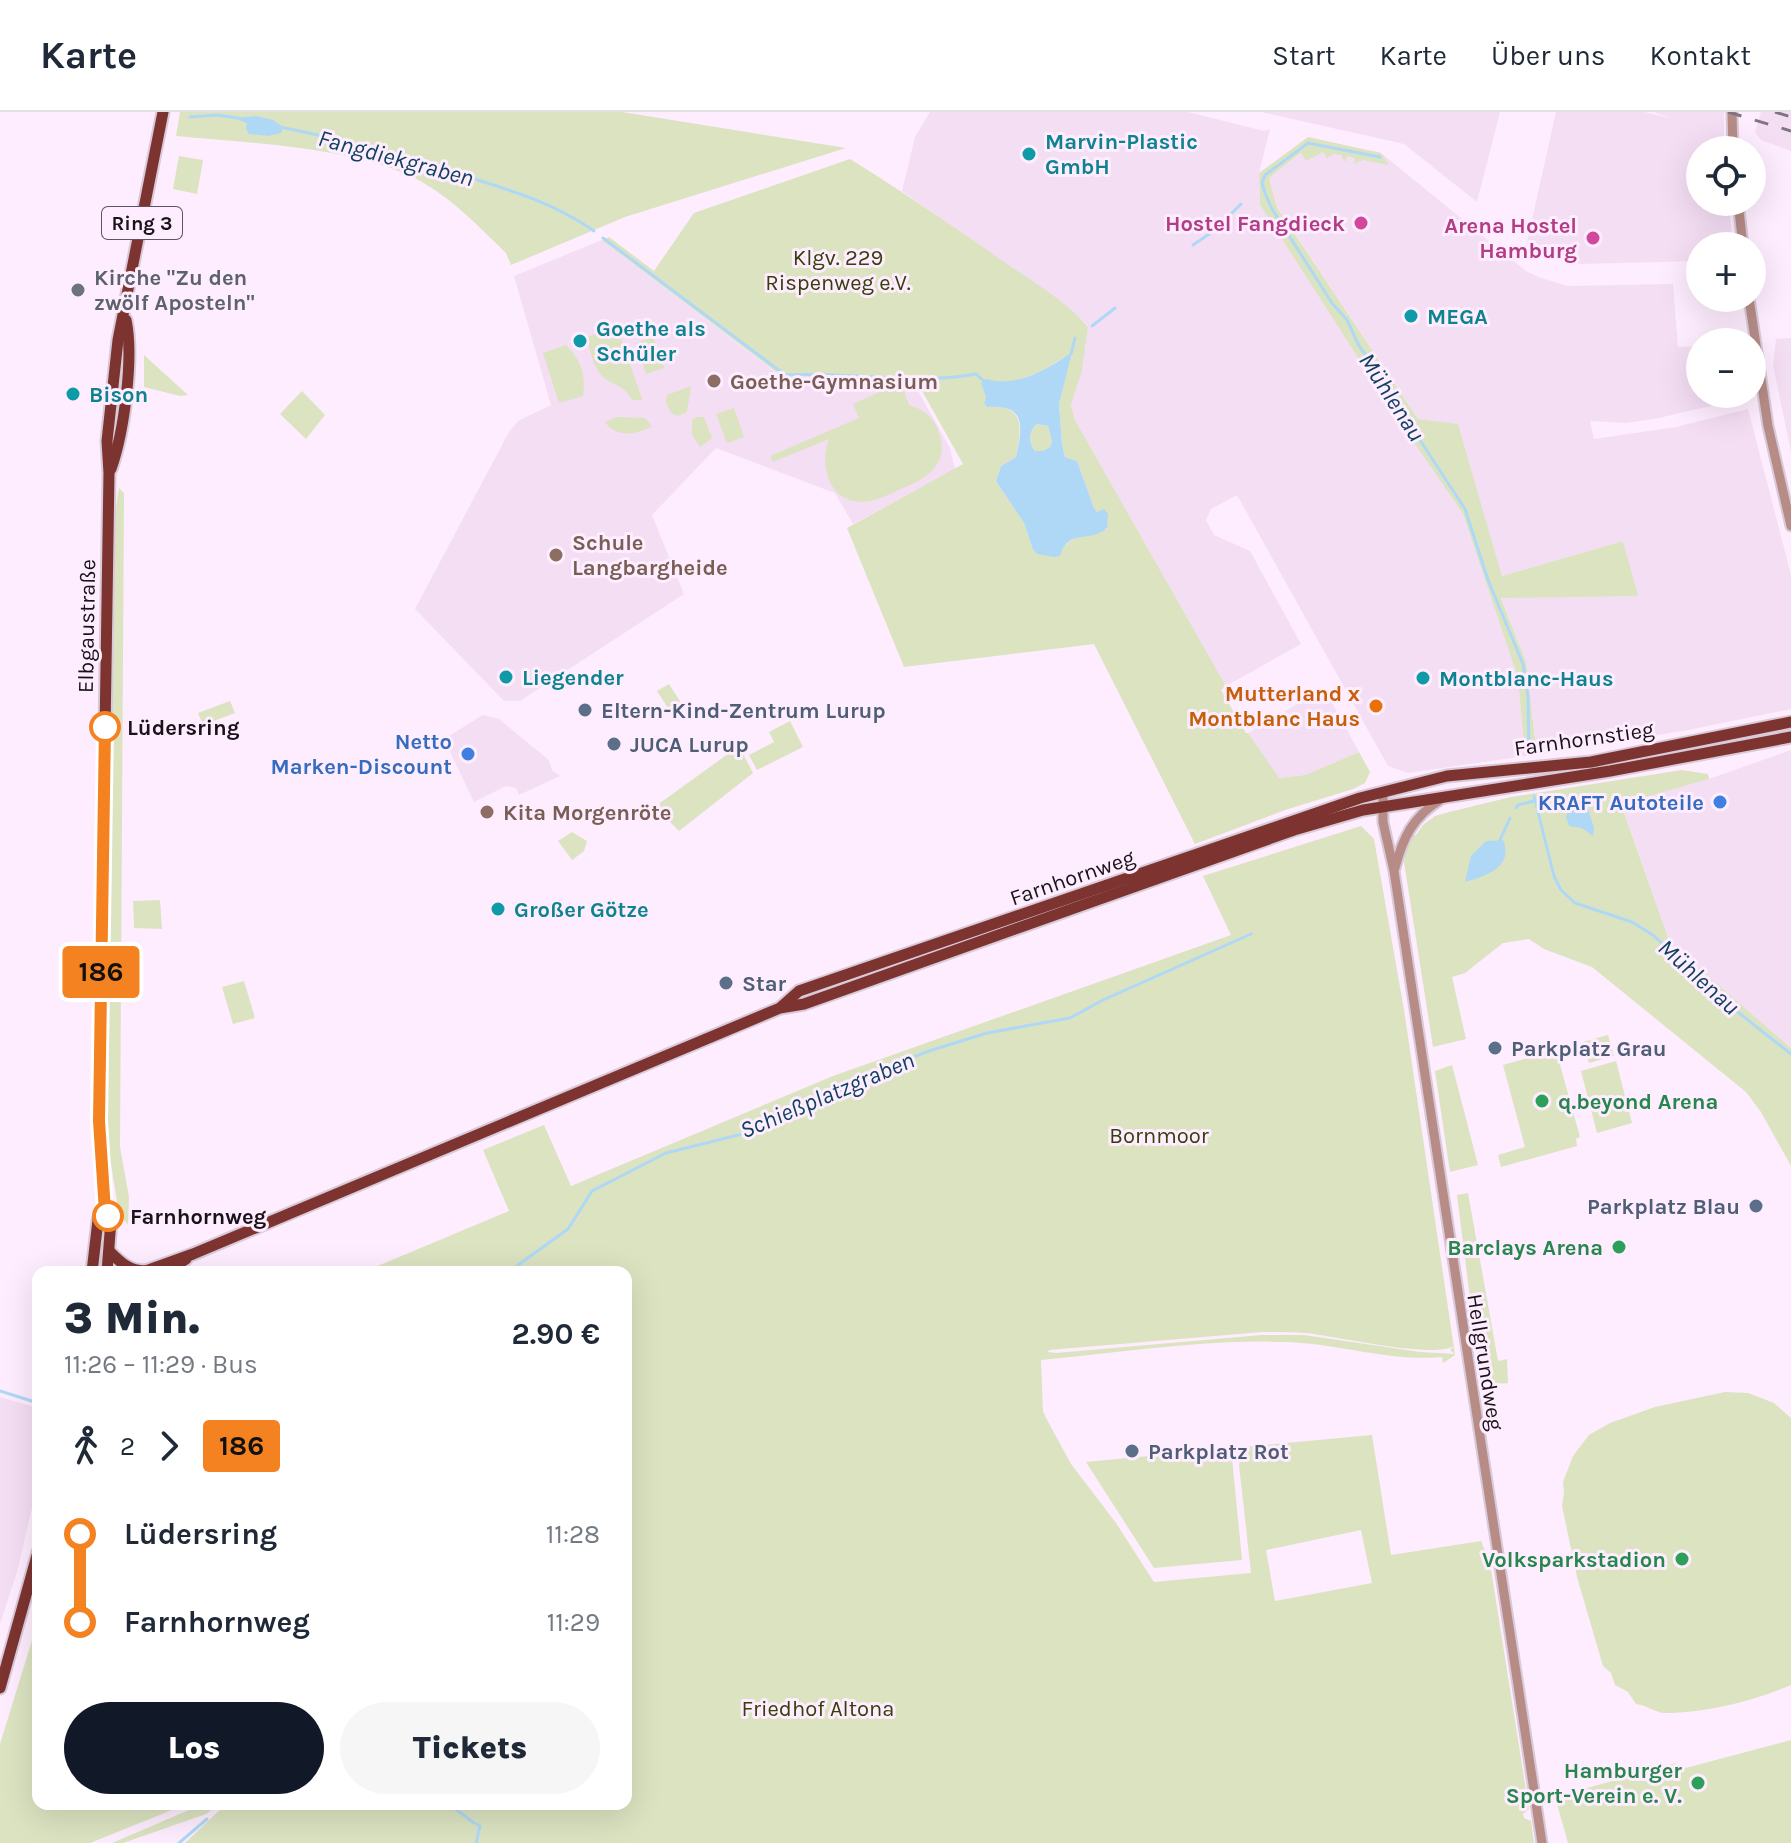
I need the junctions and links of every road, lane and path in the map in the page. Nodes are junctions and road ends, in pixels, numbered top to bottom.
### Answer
1 (163, 112) edge
2 (1732, 112) edge
3 (1733, 136) edge
4 (1751, 312) edge
5 (1791, 526) edge
6 (1791, 722) edge
7 (1791, 737) edge
8 (1383, 792) junction
9 (1446, 796) junction
10 (1383, 807) junction
11 (1394, 871) junction
12 (780, 1008) junction
13 (105, 1211) junction
14 (110, 1252) junction
15 (193, 1254) junction
16 (93, 1266) edge
17 (108, 1266) edge
18 (127, 1266) edge
19 (160, 1266) edge
20 (174, 1266) edge
21 (32, 1573) edge
22 (0, 1688) edge
23 (1542, 1843) edge

1 - 13 main road, Elbgaustraße / Ring 3
2 - 3 street
4 - 5 street
6 - 8 main road, Farnhornstieg
7 - 9 main road, Farnhornstieg
8 - 10 street, Hellgrundweg
8 - 12 main road, Farnhornweg
9 - 10 main road, Farnhornstieg
9 - 11 street
10 - 11 street, Hellgrundweg
10 - 12 main road, Farnhornweg
11 - 23 street, Hellgrundweg
12 - 15 main road, Farnhornweg
13 - 14 main road, Elbgaustraße
13 - 16 main road, Elbgaustraße
14 - 17 main road, Elbgaustraße
14 - 18 main road
15 - 19 main road, Farnhornweg
15 - 20 main road, Farnhornweg
21 - 22 main road

